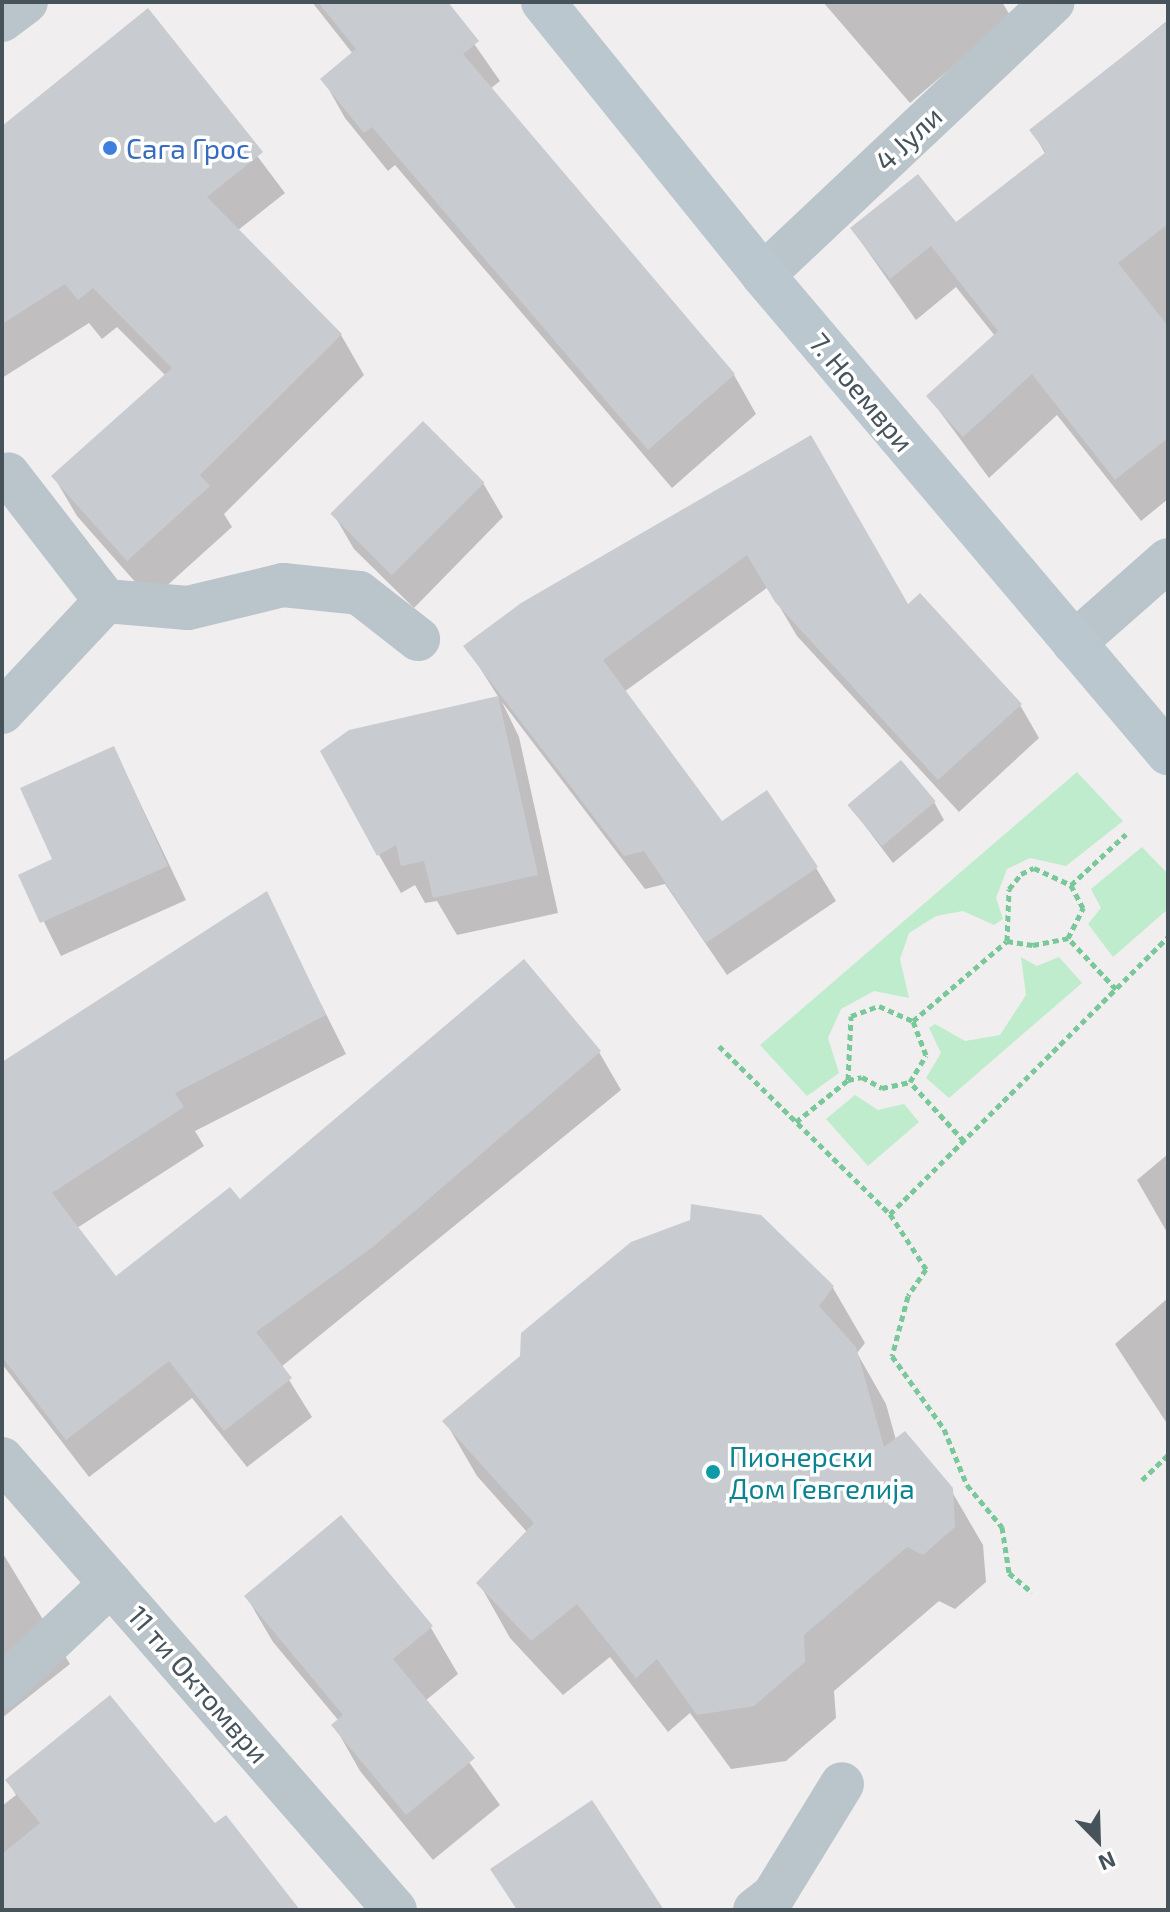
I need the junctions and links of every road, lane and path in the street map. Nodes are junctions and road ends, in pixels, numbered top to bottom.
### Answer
1 (526, 2) edge
2 (1053, 2) edge
3 (552, 15) edge
4 (763, 275) junction
5 (8, 474) dead end
6 (1168, 560) edge
7 (106, 601) junction
8 (418, 639) dead end
9 (1074, 643) junction
10 (2, 712) edge
11 (1168, 753) edge
12 (1126, 834) dead end
13 (1071, 885) junction
14 (1168, 937) edge
15 (1068, 938) junction
16 (1007, 941) junction
17 (1116, 989) junction
18 (913, 1021) junction
19 (719, 1046) dead end
20 (848, 1080) junction
21 (910, 1082) junction
22 (796, 1122) junction
23 (964, 1141) junction
24 (890, 1214) junction
25 (1168, 1455) edge
26 (2, 1459) edge
27 (1142, 1480) dead end
28 (111, 1584) junction
29 (1032, 1592) dead end
30 (2, 1687) edge
31 (842, 1784) dead end
32 (395, 1910) edge
33 (755, 1910) edge

1 - 3 main road, 7. Ноември
2 - 4 street, 4 Јули
3 - 4 main road, 7. Ноември
4 - 9 main road, 7. Ноември
5 - 7 street
6 - 9 street
7 - 8 street
7 - 10 street
9 - 11 main road, 7. Ноември
12 - 13 path
13 - 15 path
13 - 16 path
14 - 17 path
15 - 16 path
15 - 17 path
16 - 18 path
17 - 23 path
18 - 20 path
18 - 21 path
19 - 22 path
20 - 21 path
20 - 22 path
21 - 23 path
22 - 24 path
23 - 24 path
24 - 29 path
25 - 27 path
26 - 28 street, 11 ти Октомври
28 - 30 street
28 - 32 street, 11 ти Октомври
31 - 33 street

